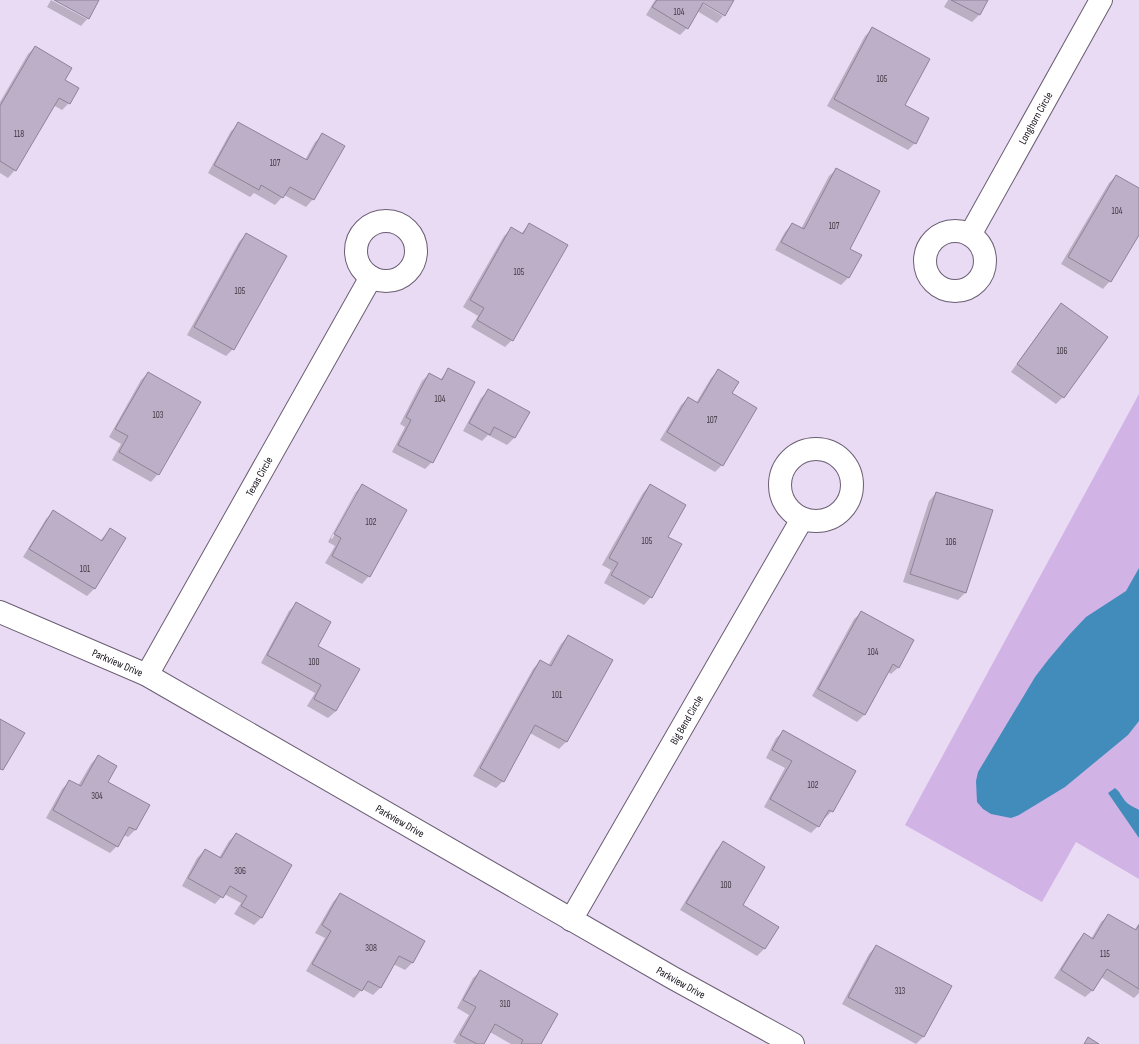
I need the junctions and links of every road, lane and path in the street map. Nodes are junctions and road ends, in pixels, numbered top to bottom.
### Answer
1 (1101, 0) edge
2 (970, 235) dead end
3 (371, 277) dead end
4 (802, 520) dead end
5 (0, 612) edge
6 (147, 675) junction
7 (571, 920) junction
8 (794, 1044) edge

1 - 2 street, Longhorn Circle
3 - 6 street, Texas Circle
4 - 7 street, Big Bend Circle
5 - 6 street, Parkview Drive
6 - 7 street, Parkview Drive
7 - 8 street, Parkview Drive

